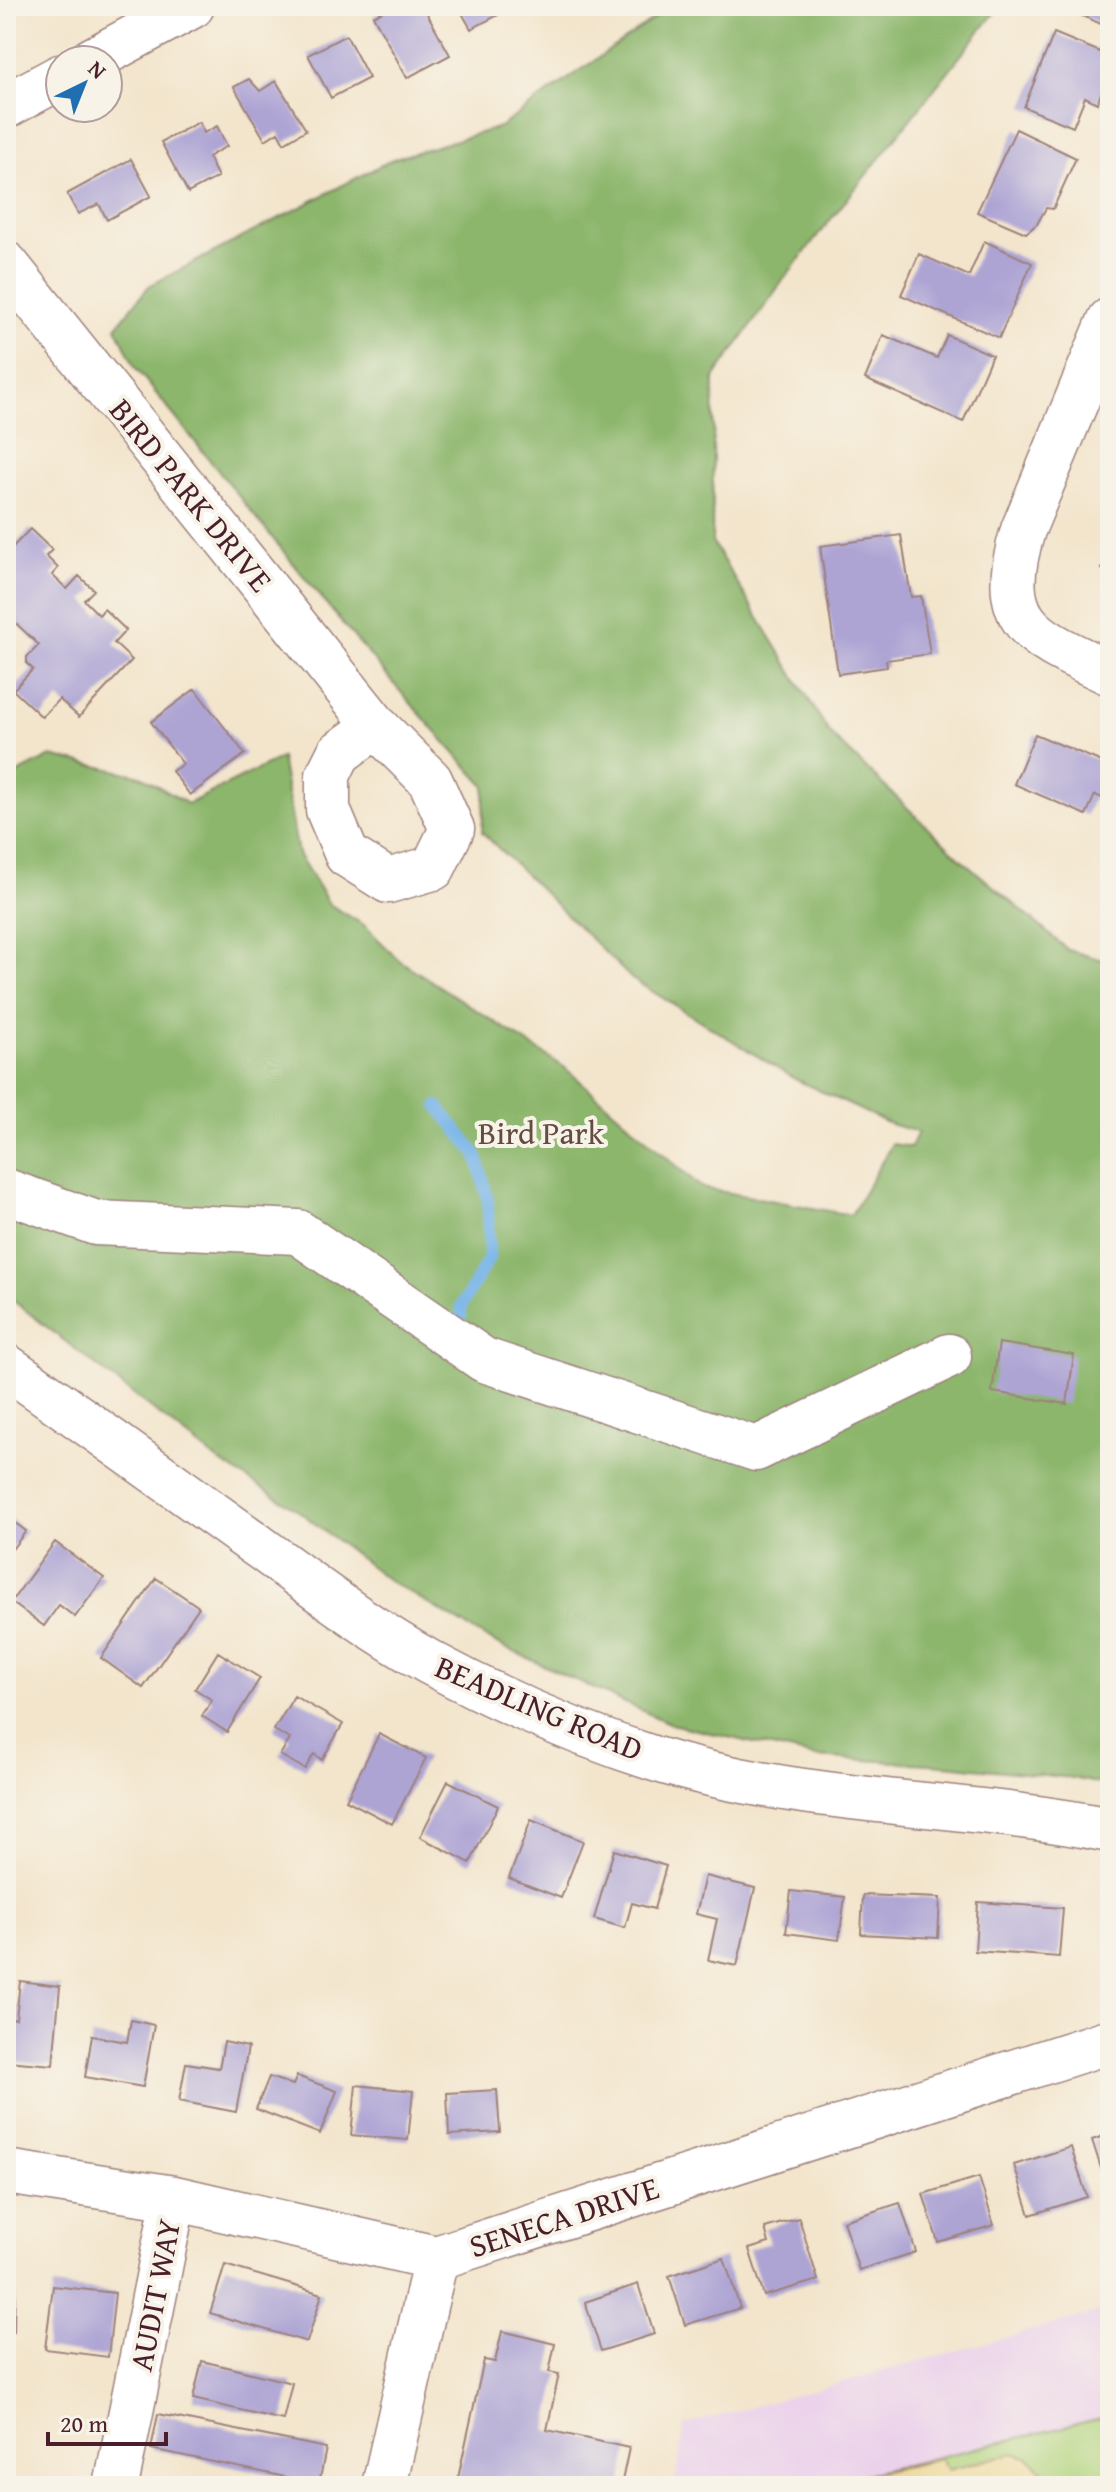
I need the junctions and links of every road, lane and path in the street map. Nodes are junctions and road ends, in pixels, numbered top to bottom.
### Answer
1 (192, 6) edge
2 (122, 44) edge
3 (44, 86) edge
4 (6, 106) edge
5 (6, 264) edge
6 (1110, 320) edge
7 (1110, 673) edge
8 (376, 726) dead end
9 (6, 1191) edge
10 (949, 1356) dead end
11 (6, 1366) edge
12 (1110, 1830) edge
13 (1110, 2041) edge
14 (6, 2172) edge
15 (174, 2198) junction
16 (436, 2258) junction
17 (116, 2486) edge
18 (384, 2486) edge

1 - 2 street
3 - 4 street
5 - 8 street, BIRD PARK DRIVE
6 - 7 street
9 - 10 street
11 - 12 street, BEADLING ROAD
13 - 16 street, SENECA DRIVE
14 - 15 street, SENECA DRIVE
15 - 16 street, SENECA DRIVE
15 - 17 street, AUDIT WAY
16 - 18 street

